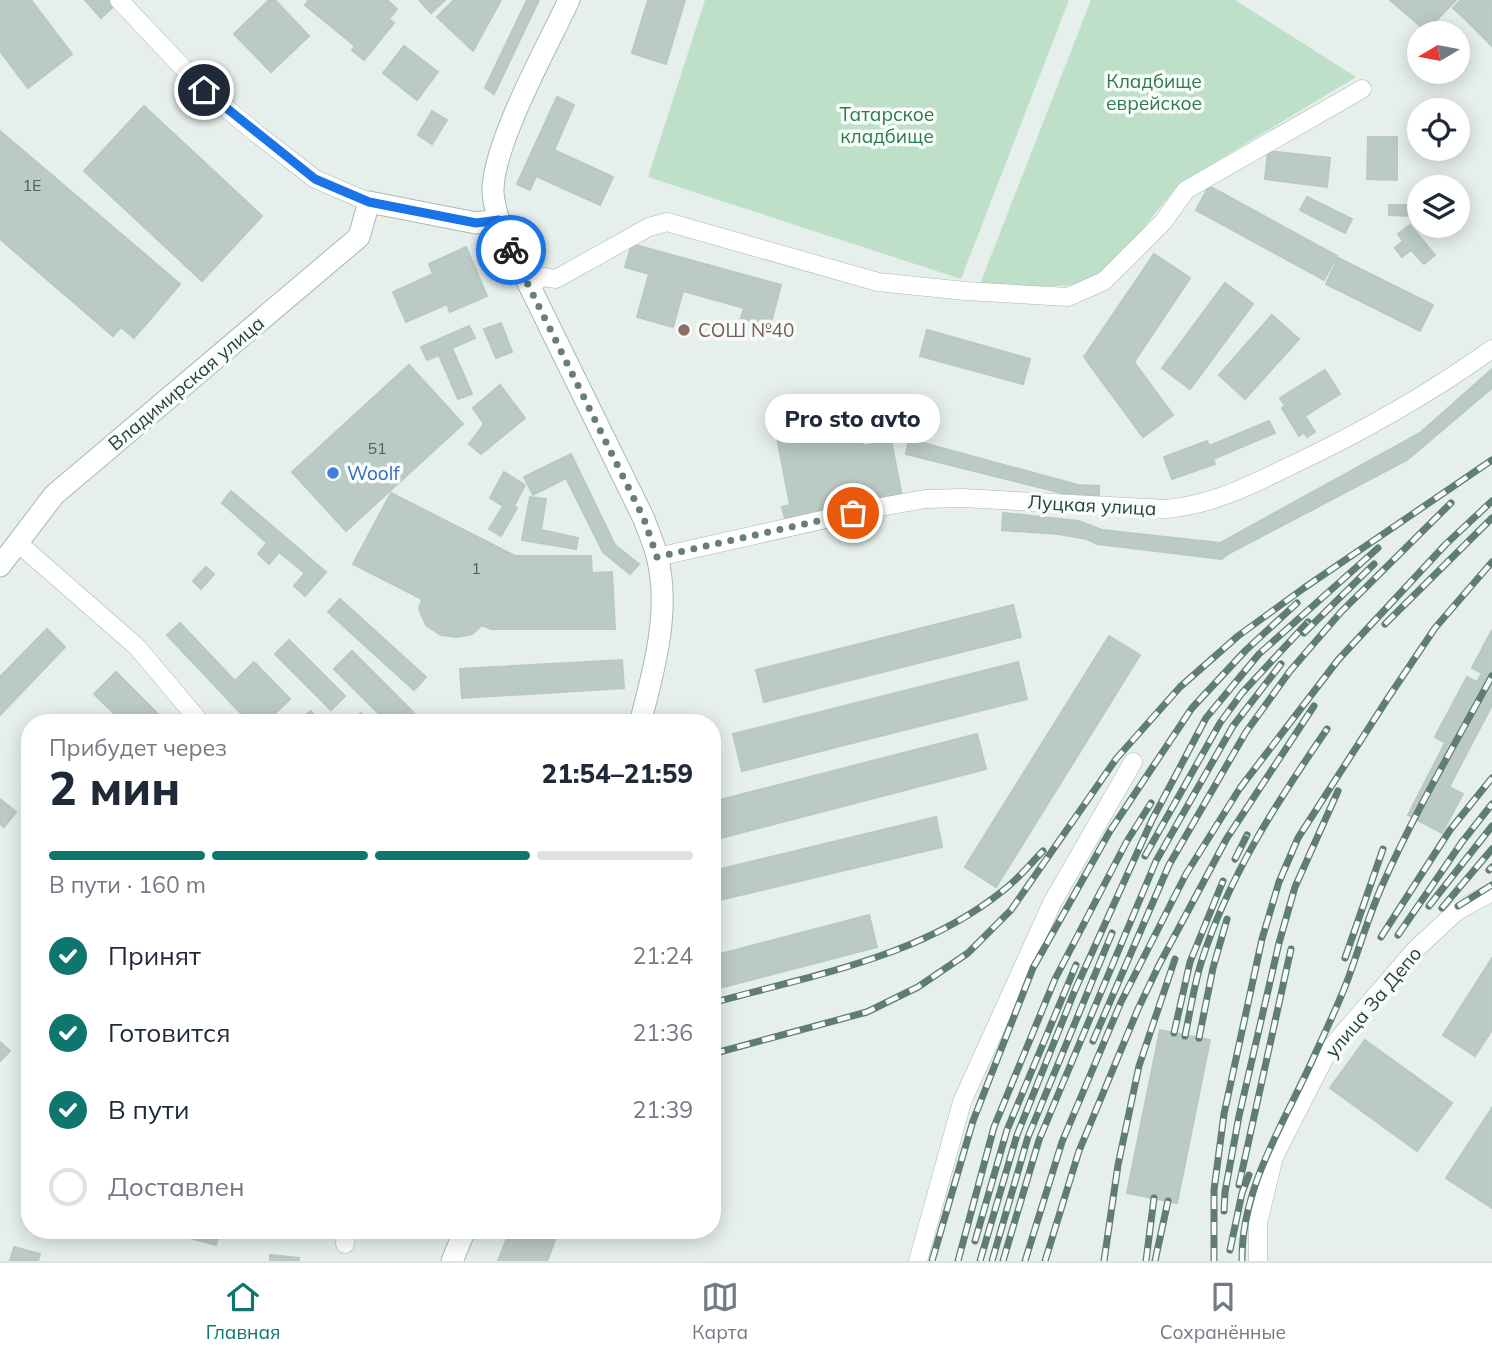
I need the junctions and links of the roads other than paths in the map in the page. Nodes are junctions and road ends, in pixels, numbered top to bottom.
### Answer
1 (119, 0) edge
2 (569, 0) edge
3 (1362, 89) dead end
4 (369, 202) junction
5 (499, 220) junction
6 (528, 286) junction
7 (1492, 349) edge
8 (18, 543) junction
9 (657, 557) junction
10 (0, 566) edge
11 (193, 714) edge
12 (642, 714) edge
13 (1133, 762) dead end
14 (1492, 892) edge
15 (461, 1239) edge
16 (452, 1261) edge
17 (918, 1261) edge
18 (1258, 1261) edge

1 - 4 street
2 - 5 main road
3 - 6 street
4 - 5 main road
4 - 8 main road, Владимирская улица
5 - 6 main road
6 - 9 main road
7 - 9 street, Луцкая улица
8 - 10 main road, Владимирская улица
8 - 11 street
9 - 12 main road
13 - 17 street
14 - 18 street, улица За Депо
15 - 16 main road

